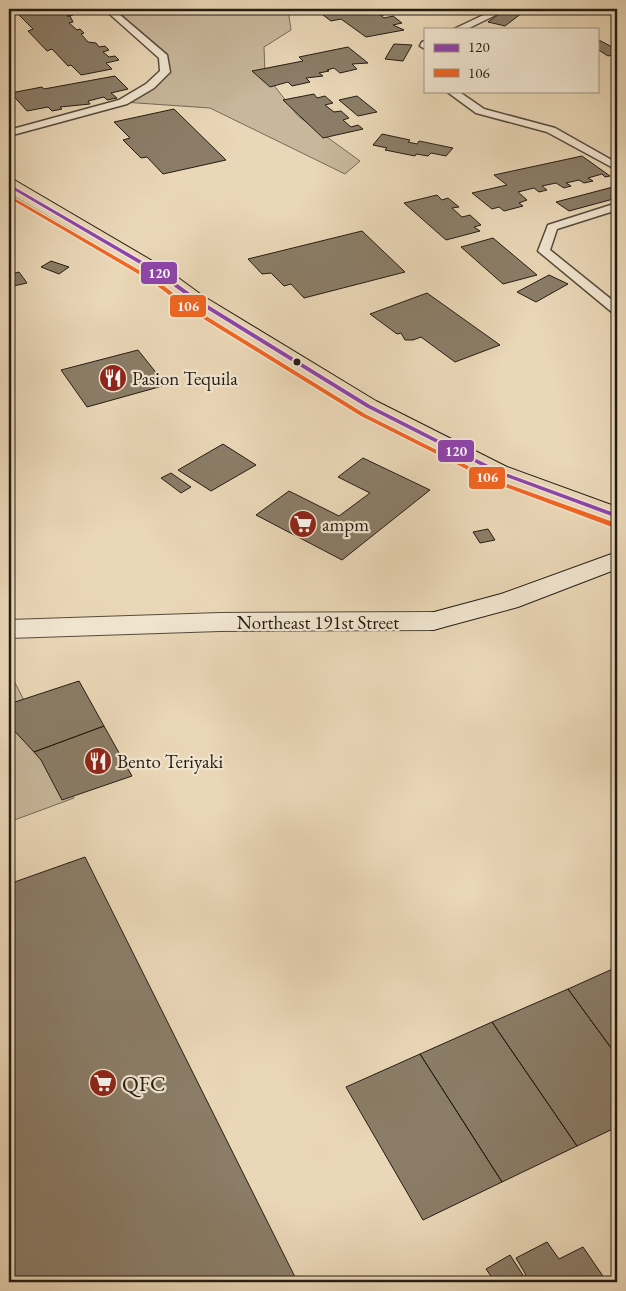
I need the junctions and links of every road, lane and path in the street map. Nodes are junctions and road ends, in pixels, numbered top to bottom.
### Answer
1 (108, 9) edge
2 (503, 9) edge
3 (460, 28) edge
4 (452, 92) edge
5 (9, 132) edge
6 (617, 167) edge
7 (9, 185) edge
8 (617, 206) edge
9 (617, 310) edge
10 (617, 516) edge
11 (617, 560) edge
12 (9, 629) edge

1 - 5 lane
2 - 3 lane
4 - 6 lane
7 - 10 main road
8 - 9 lane
11 - 12 street, Northeast 191st Street

